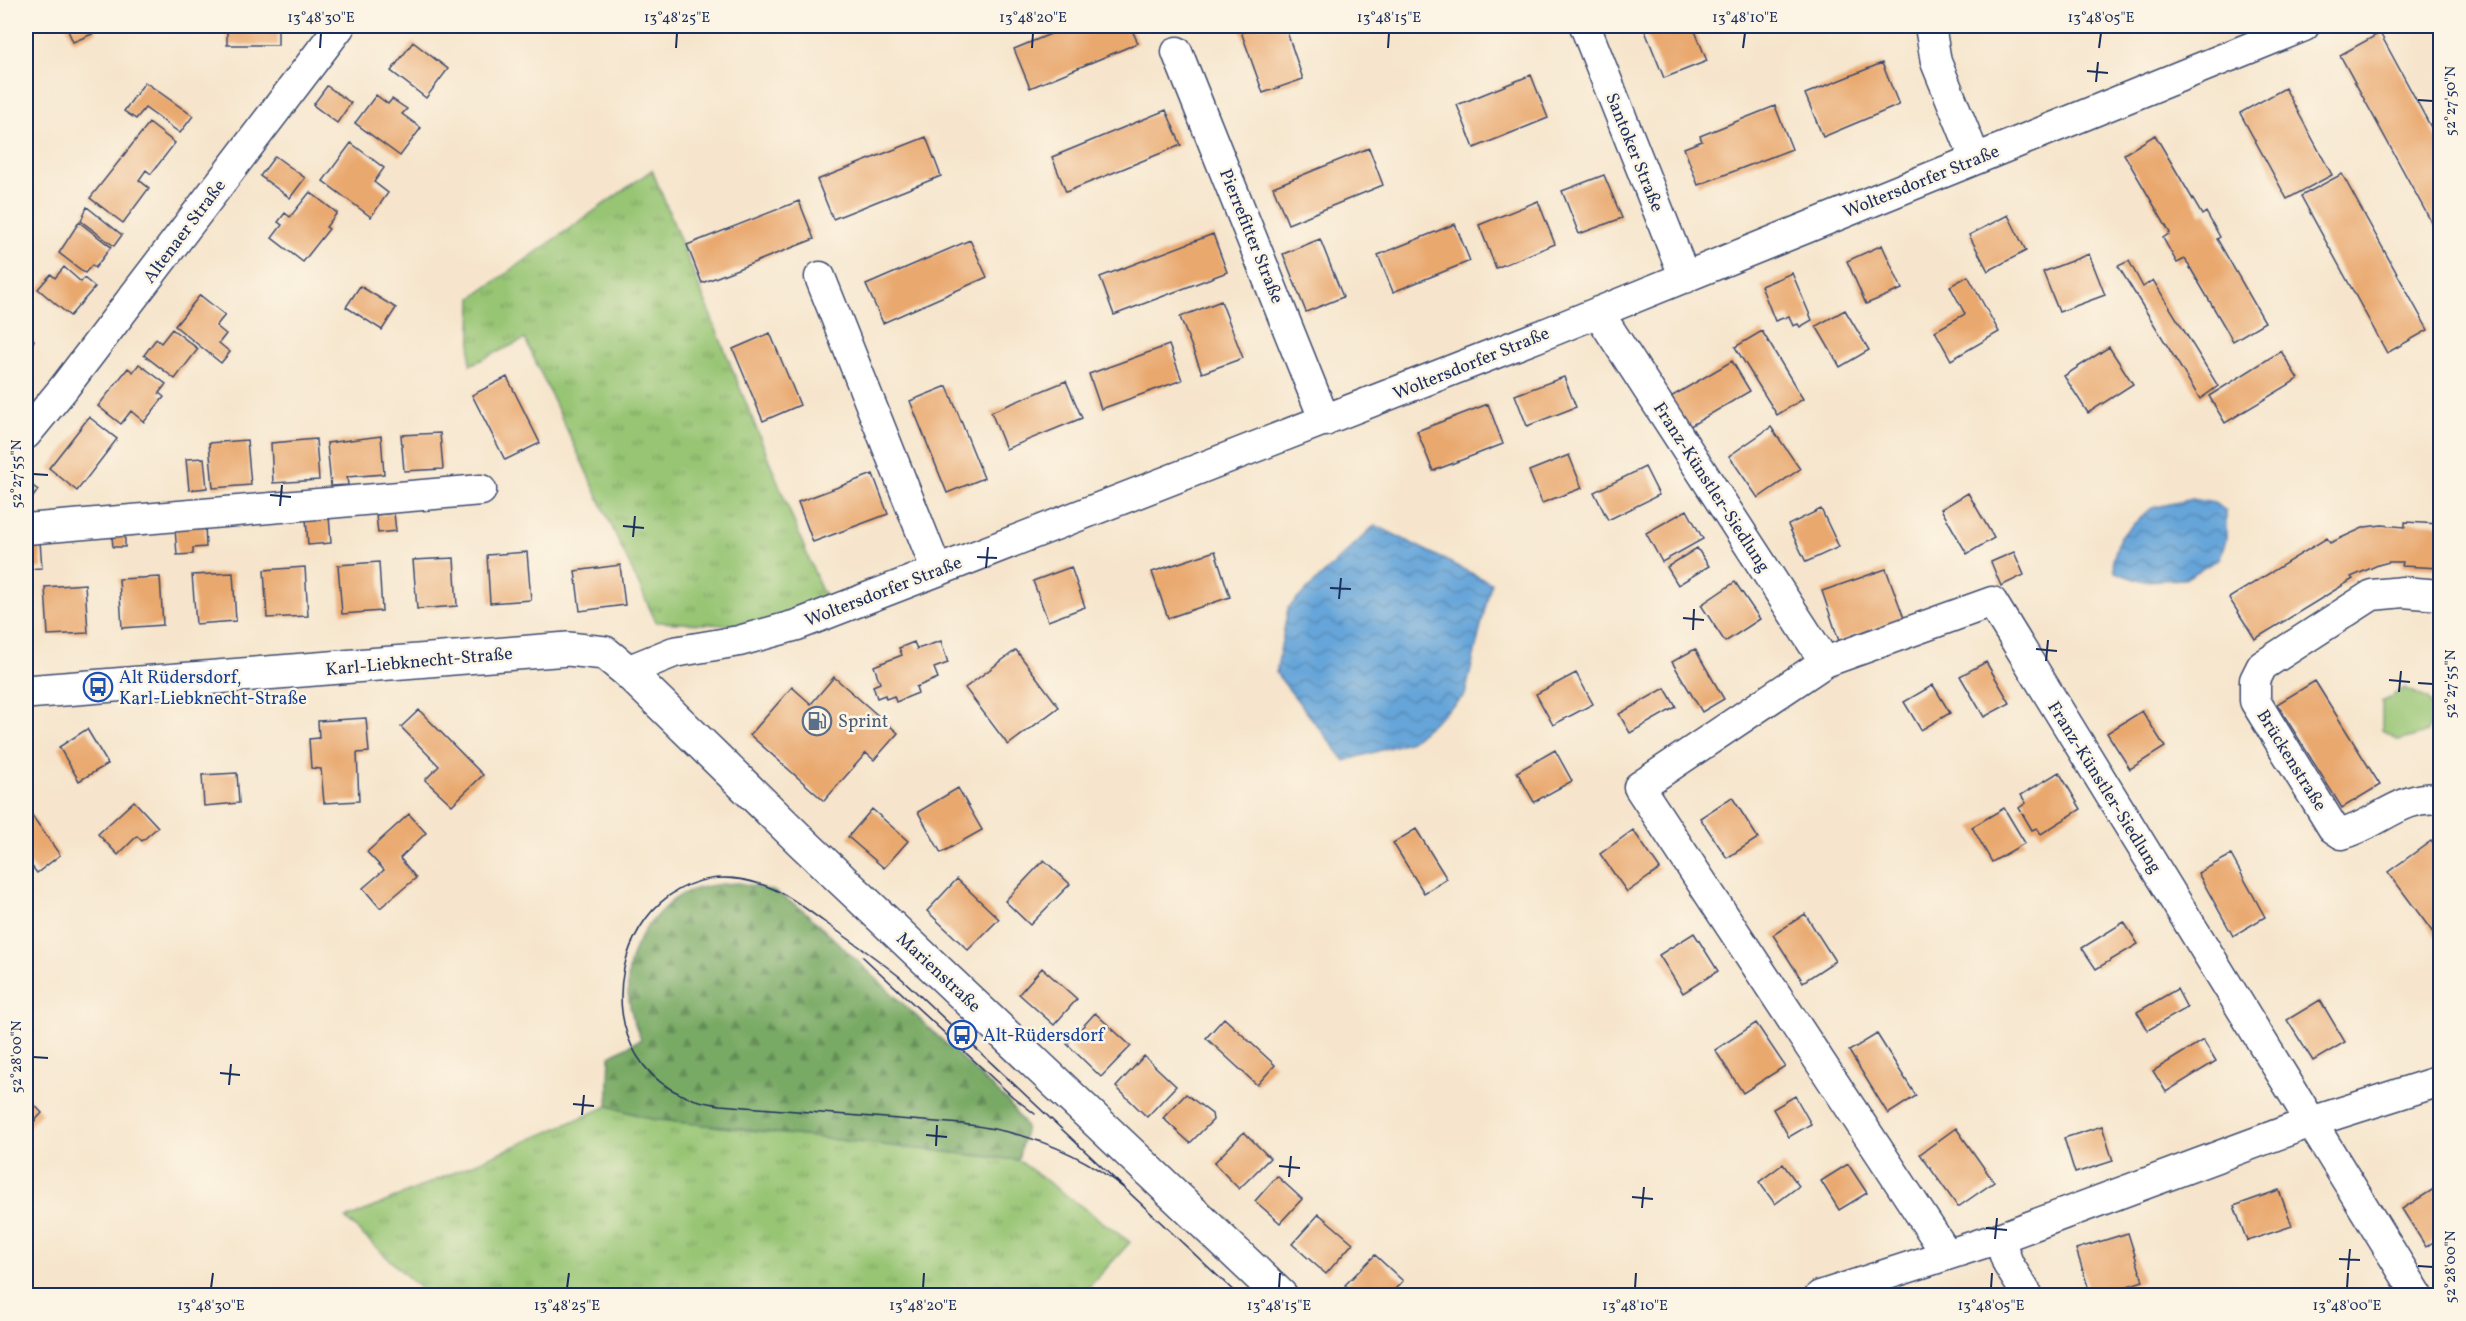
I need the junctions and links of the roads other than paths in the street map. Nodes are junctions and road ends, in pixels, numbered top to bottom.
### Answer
1 (340, 26) edge
2 (1585, 26) edge
3 (1930, 26) edge
4 (2304, 26) edge
5 (1177, 52) dead end
6 (1975, 158) junction
7 (820, 277) dead end
8 (1684, 278) junction
9 (1598, 312) junction
10 (1325, 421) junction
11 (26, 434) edge
12 (481, 490) dead end
13 (26, 529) edge
14 (937, 571) junction
15 (2440, 595) edge
16 (1825, 662) junction
17 (627, 671) junction
18 (26, 692) edge
19 (2440, 799) edge
20 (2440, 1081) edge
21 (2311, 1122) junction
22 (1999, 1238) junction
23 (1946, 1253) junction
24 (1281, 1296) edge
25 (1820, 1296) edge
26 (2028, 1296) edge
27 (2418, 1296) edge

1 - 11 street, Altenaer Straße
2 - 8 street, Santoker Straße
3 - 6 street
4 - 6 street, Woltersdorfer Straße
5 - 10 street, Pierrefitter Straße
6 - 8 street, Woltersdorfer Straße
7 - 14 street
8 - 9 street, Woltersdorfer Straße
9 - 10 street, Woltersdorfer Straße
9 - 16 street, Franz-Künstler-Siedlung
10 - 14 street, Woltersdorfer Straße
12 - 13 street
14 - 17 street, Woltersdorfer Straße
15 - 19 street, Brückenstraße
16 - 21 street, Franz-Künstler-Siedlung
16 - 23 street, Franz-Künstler-Siedlung
17 - 18 street, Karl-Liebknecht-Straße
17 - 24 street, Marienstraße
20 - 21 street
21 - 22 street
21 - 27 street, Franz-Künstler-Siedlung
22 - 23 street
22 - 26 street
23 - 25 street

